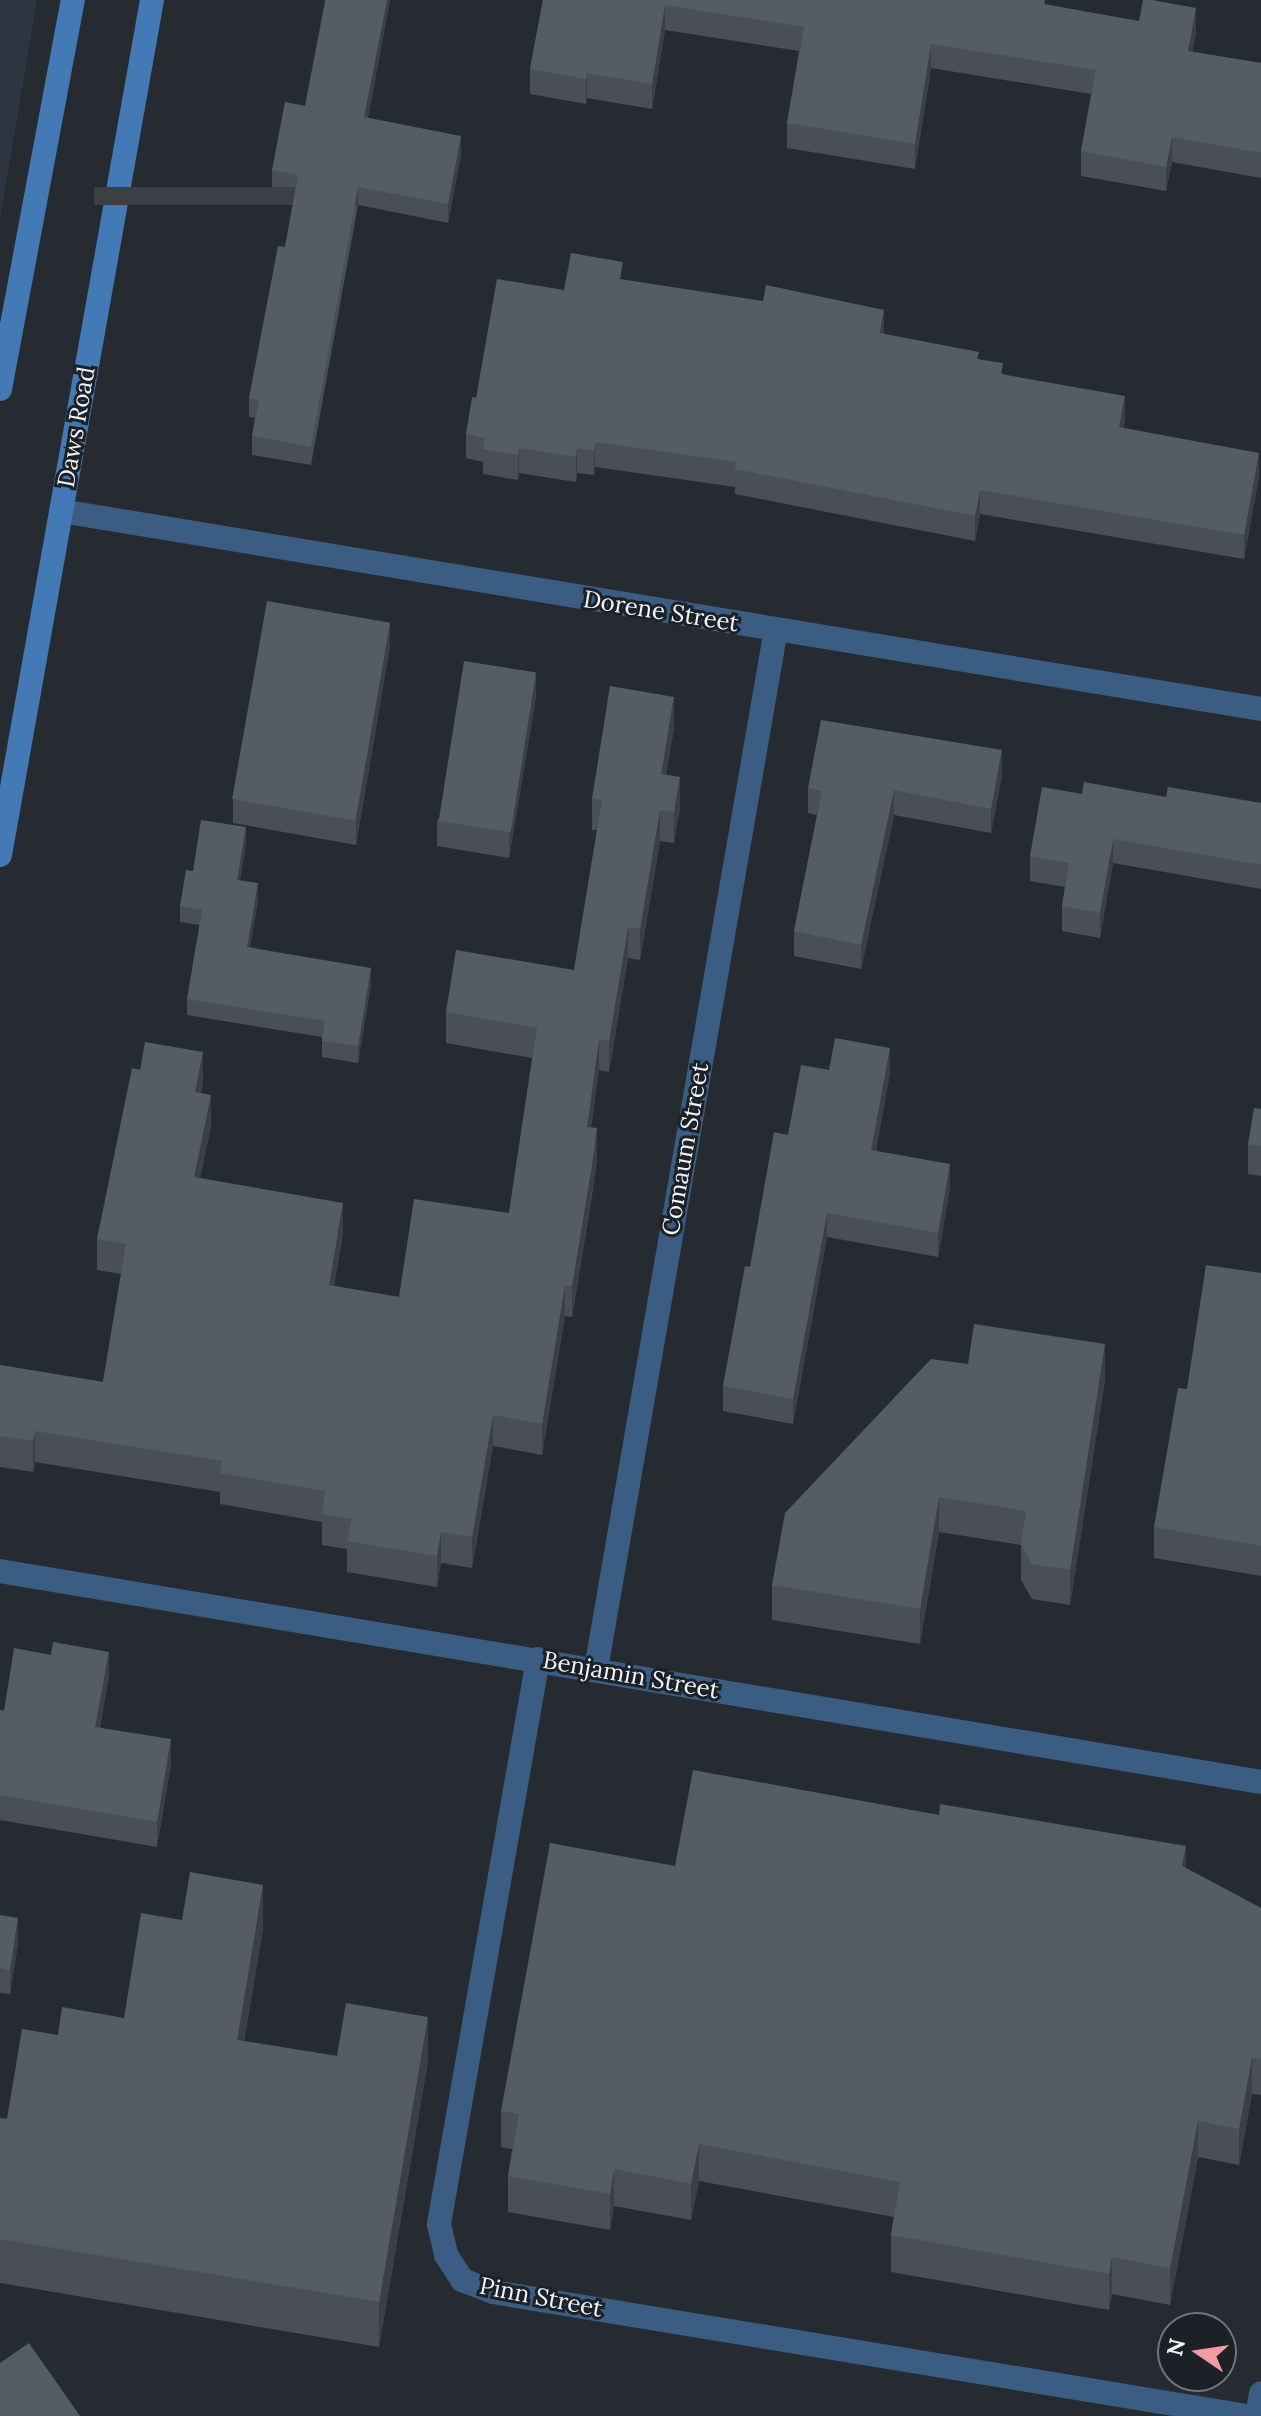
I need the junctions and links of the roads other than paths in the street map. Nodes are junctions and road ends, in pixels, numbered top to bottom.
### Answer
1 (73, 0) edge
2 (152, 0) edge
3 (8, 305) edge
4 (0, 389) edge
5 (61, 511) junction
6 (776, 629) junction
7 (1261, 709) edge
8 (0, 855) edge
9 (0, 1571) edge
10 (538, 1659) junction
11 (596, 1669) junction
12 (1261, 1782) edge
13 (1261, 2393) edge
14 (1247, 2416) edge
15 (1257, 2416) edge

1 - 3 main road
2 - 5 main road, Daws Road
3 - 4 main road
5 - 6 street, Dorene Street
5 - 8 main road, Daws Road
6 - 7 street, Dorene Street
6 - 11 street, Comaum Street
9 - 10 street, Benjamin Street
10 - 11 street, Benjamin Street
10 - 14 street, Pinn Street
11 - 12 street, Benjamin Street
13 - 15 street

